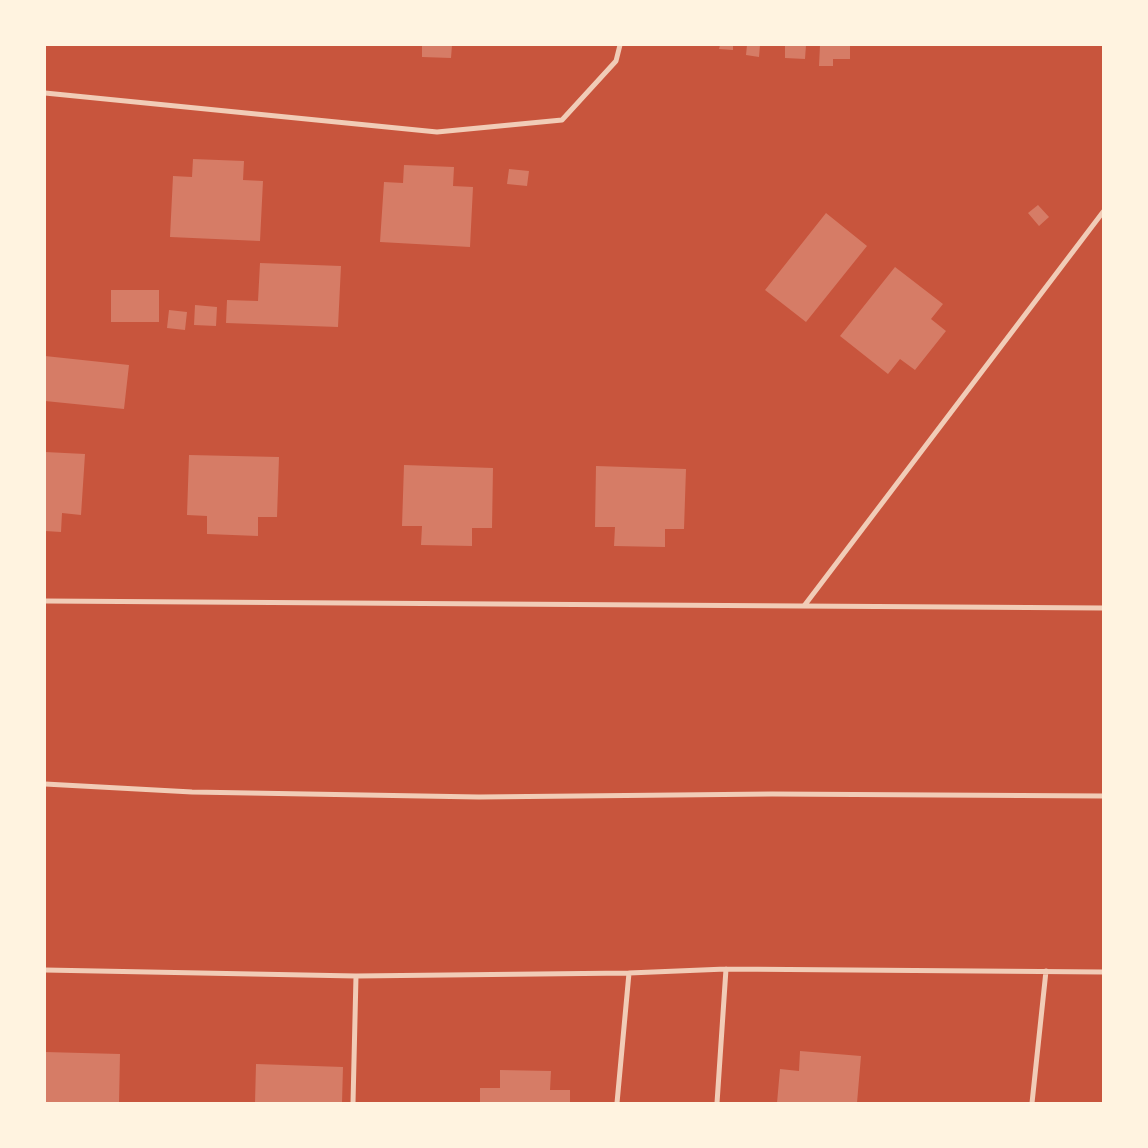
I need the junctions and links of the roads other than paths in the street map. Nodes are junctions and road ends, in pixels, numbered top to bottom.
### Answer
1 (620, 45) edge
2 (45, 93) edge
3 (1103, 212) edge
4 (45, 602) edge
5 (804, 606) junction
6 (1103, 608) edge
7 (45, 784) edge
8 (1103, 796) edge
9 (726, 968) junction
10 (45, 970) edge
11 (1046, 971) junction
12 (1103, 972) edge
13 (629, 973) junction
14 (356, 976) junction
15 (353, 1103) edge
16 (617, 1103) edge
17 (717, 1103) edge
18 (1032, 1103) edge

1 - 2 street
3 - 5 street
4 - 5 street
5 - 6 street
7 - 8 street
9 - 11 street
9 - 13 street
9 - 17 street
10 - 14 street
11 - 12 street
11 - 18 street
13 - 14 street
13 - 16 street
14 - 15 street

